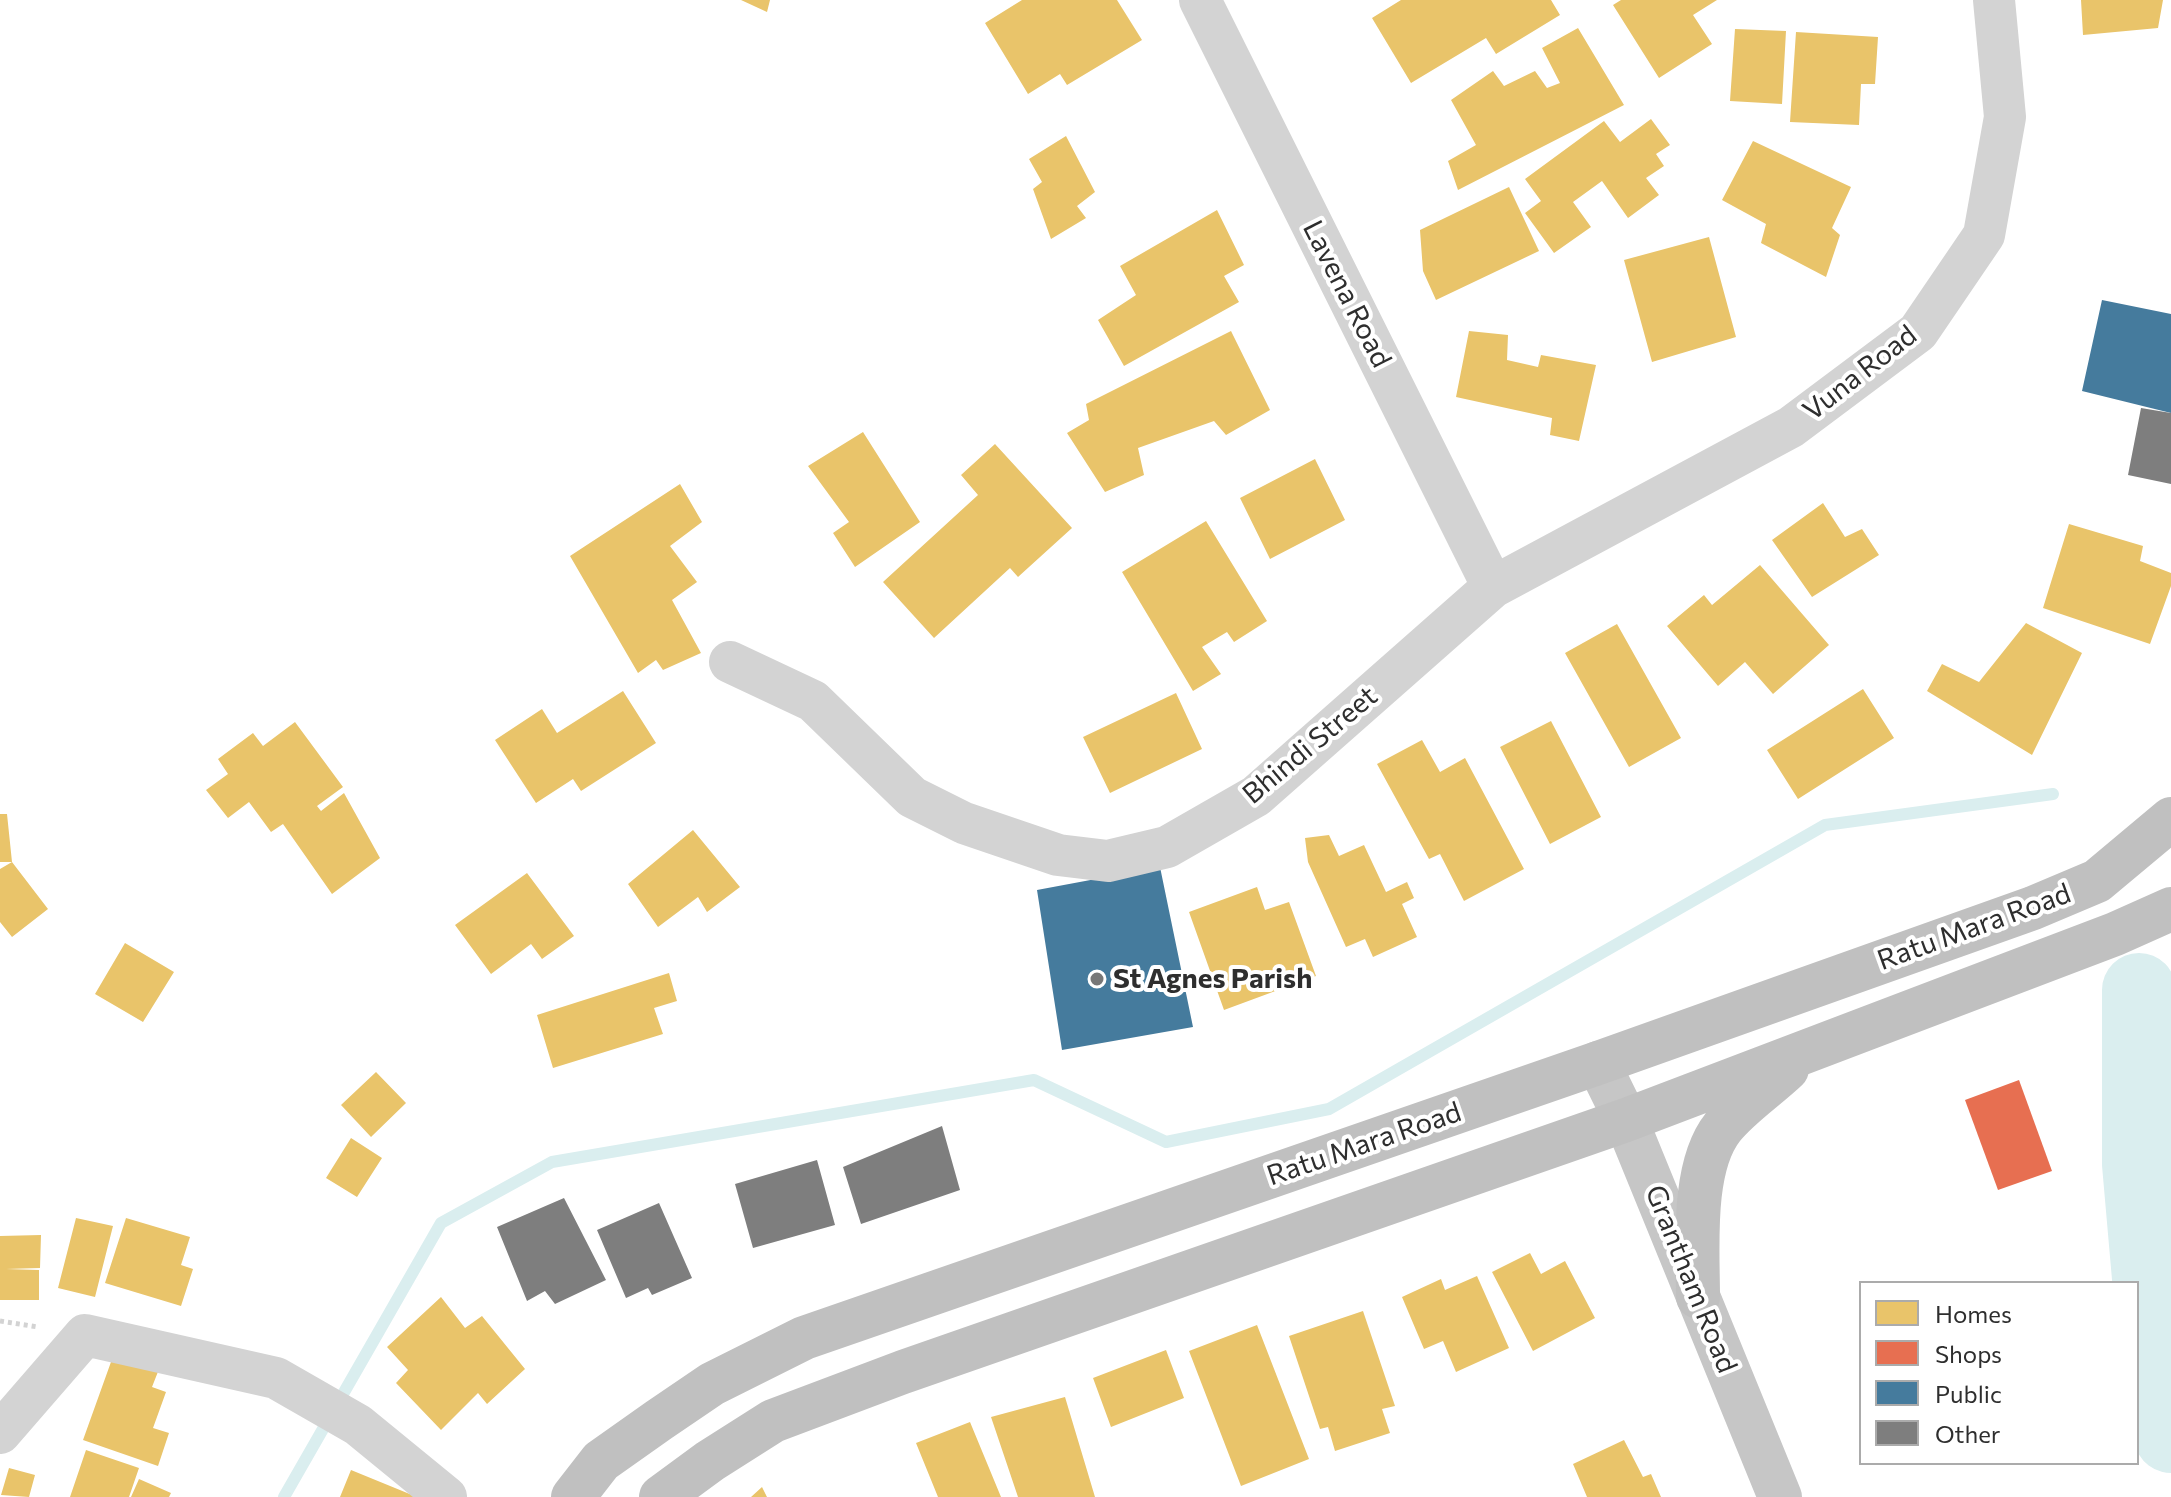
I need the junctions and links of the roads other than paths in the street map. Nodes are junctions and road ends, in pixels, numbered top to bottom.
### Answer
1 (1200, 0) edge
2 (1994, 0) edge
3 (1493, 587) junction
4 (730, 662) dead end
5 (2171, 819) edge
6 (2171, 909) edge
7 (1807, 1051) junction
8 (1598, 1063) junction
9 (1626, 1120) junction
10 (1698, 1297) junction
11 (0, 1433) edge
12 (446, 1497) edge
13 (573, 1497) edge
14 (661, 1497) edge
15 (1780, 1497) edge

1 - 3 street, Lavena Road
2 - 3 street, Vuna Road
3 - 4 street, Bhindi Street
5 - 8 highway, Ratu Mara Road
6 - 7 highway, Ratu Mara Road
7 - 9 highway, Ratu Mara Road
7 - 10 highway
8 - 9 main road, Grantham Road
8 - 13 highway, Ratu Mara Road
9 - 10 main road, Grantham Road
9 - 14 highway, Ratu Mara Road
10 - 15 main road, Grantham Road
11 - 12 street

